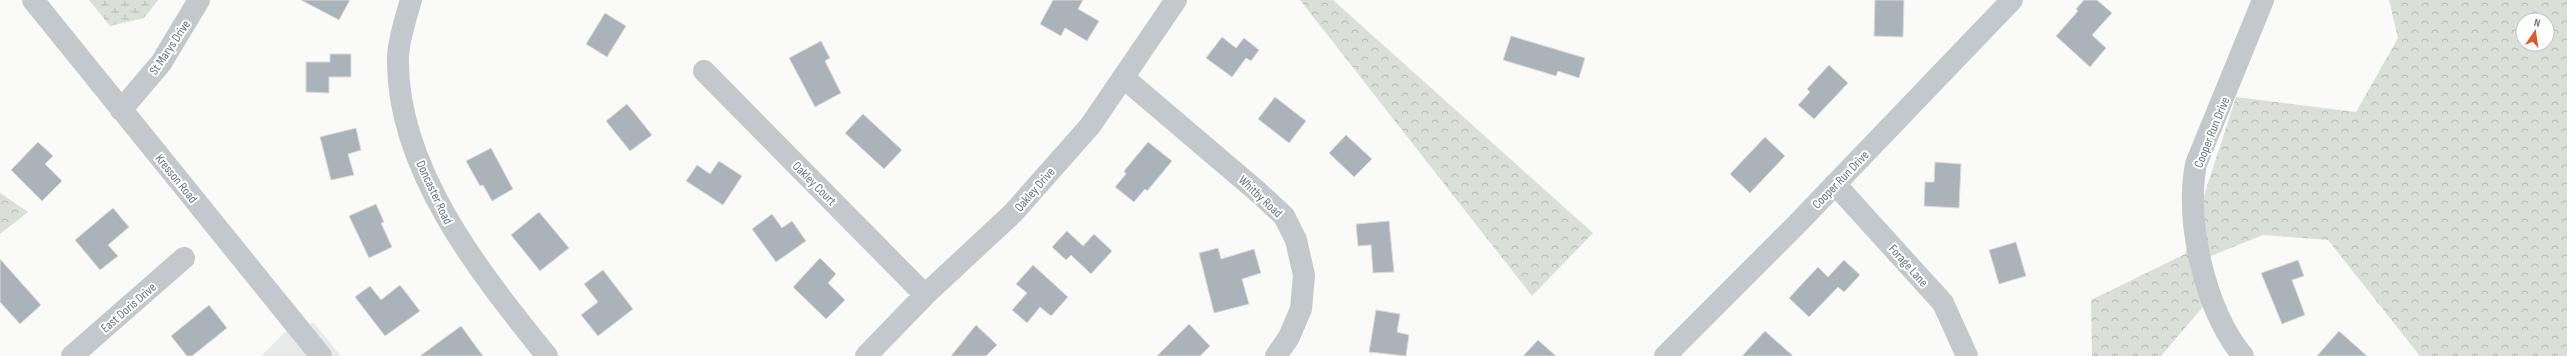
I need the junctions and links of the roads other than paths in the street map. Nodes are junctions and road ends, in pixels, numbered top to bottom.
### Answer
1 (33, 0) edge
2 (199, 0) edge
3 (411, 0) edge
4 (1176, 0) edge
5 (2012, 0) edge
6 (2263, 0) edge
7 (704, 71) dead end
8 (1124, 78) junction
9 (121, 110) junction
10 (1835, 184) junction
11 (184, 258) dead end
12 (926, 295) junction
13 (72, 356) edge
14 (322, 356) edge
15 (547, 356) edge
16 (866, 356) edge
17 (1276, 356) edge
18 (1665, 356) edge
19 (1967, 356) edge
20 (2243, 356) edge

1 - 9 street, Kresson Road
2 - 9 street, St Marys Drive
3 - 15 street, Doncaster Road
4 - 8 street, Oakley Drive
5 - 10 street, Cooper Run Drive
6 - 20 street, Cooper Run Drive
7 - 12 street, Oakley Court
8 - 12 street, Oakley Drive
8 - 17 street, Whitby Road
9 - 14 street, Kresson Road
10 - 18 street, Cooper Run Drive
10 - 19 street, Forage Lane
11 - 13 street, East Doris Drive
12 - 16 street, Oakley Drive

